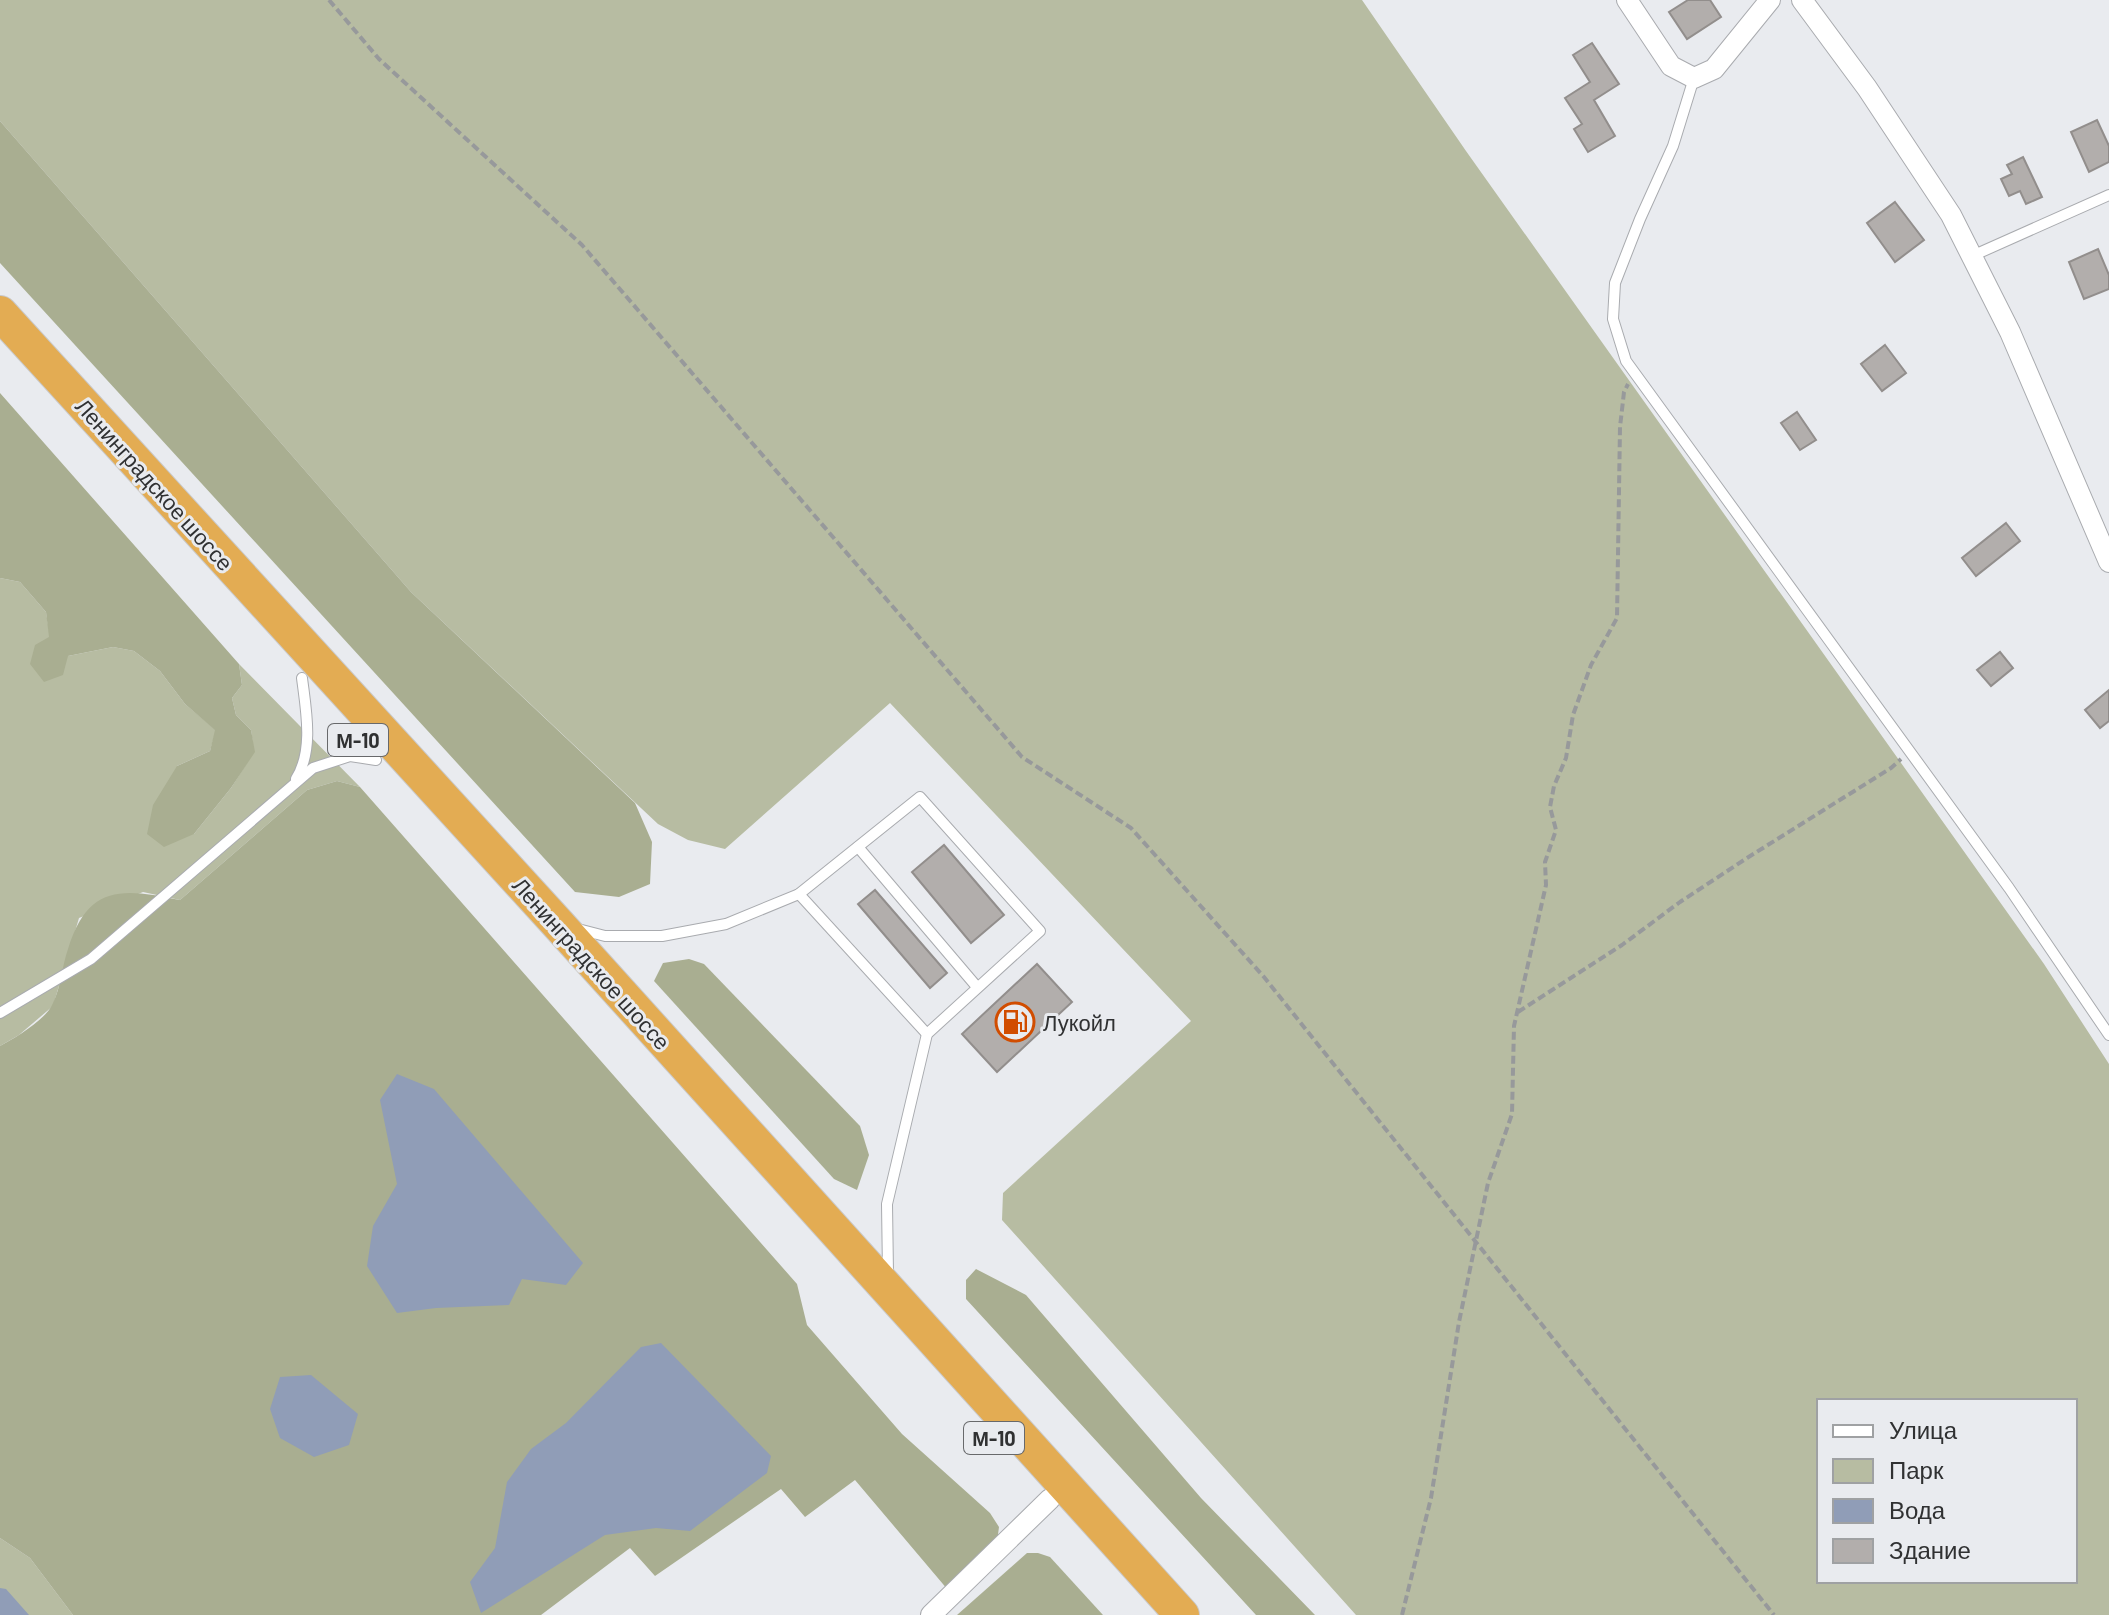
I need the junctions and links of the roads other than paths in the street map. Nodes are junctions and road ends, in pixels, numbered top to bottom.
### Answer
1 (1627, 0) edge
2 (1770, 0) edge
3 (1802, 0) edge
4 (1694, 78) junction
5 (2109, 195) edge
6 (1972, 256) junction
7 (0, 313) edge
8 (0, 347) edge
9 (2109, 562) edge
10 (302, 678) junction
11 (376, 760) junction
12 (291, 787) junction
13 (858, 847) junction
14 (799, 894) junction
15 (558, 924) junction
16 (977, 987) junction
17 (0, 1013) edge
18 (927, 1034) junction
19 (2109, 1035) edge
20 (889, 1291) junction
21 (1050, 1499) junction
22 (931, 1615) edge
23 (1152, 1615) edge
24 (1182, 1615) edge

1 - 4 street
2 - 4 street
3 - 6 street
4 - 19 lane
5 - 6 lane
6 - 9 street
7 - 15 highway, Ленинградское шоссе / М-10
8 - 10 highway, Ленинградское шоссе / М-10
10 - 11 highway, Ленинградское шоссе / М-10
10 - 12 lane
11 - 12 lane
11 - 21 highway, Ленинградское шоссе / М-10
12 - 17 lane
13 - 14 lane
13 - 16 lane
13 - 16 lane
14 - 15 lane
14 - 18 lane
15 - 20 highway, Ленинградское шоссе / М-10
16 - 18 lane
18 - 20 lane
20 - 24 highway, Ленинградское шоссе / М-10
21 - 22 street
21 - 23 highway, Ленинградское шоссе / М-10

